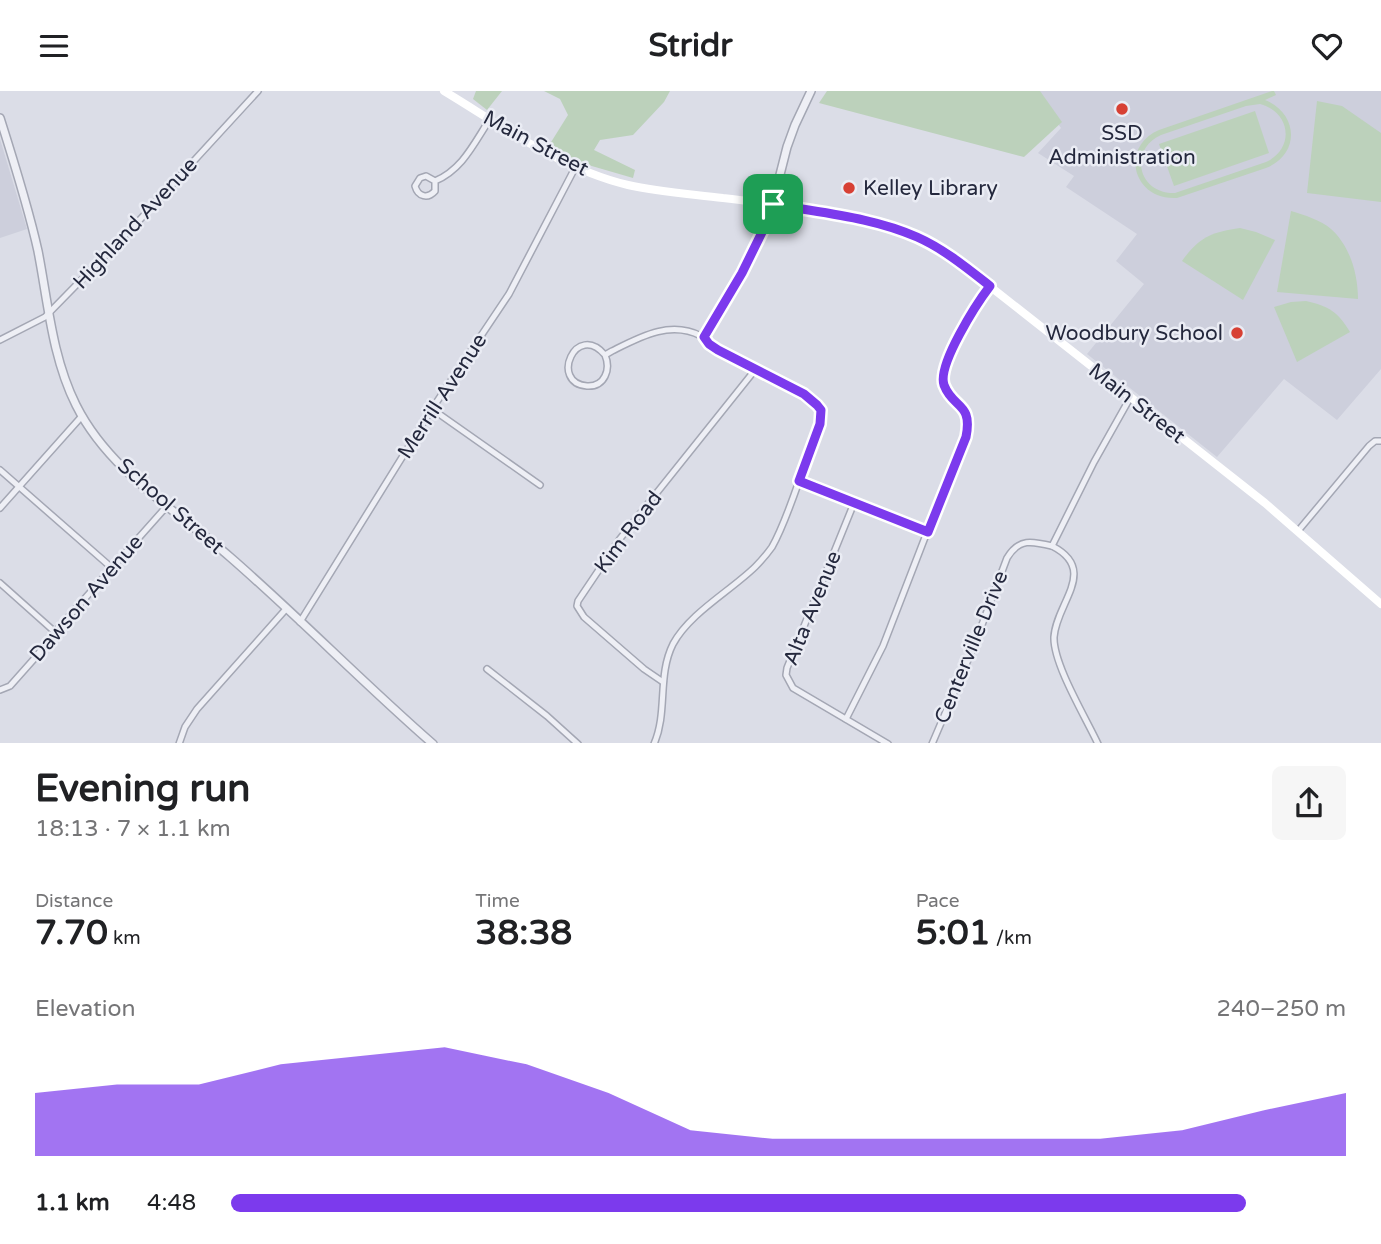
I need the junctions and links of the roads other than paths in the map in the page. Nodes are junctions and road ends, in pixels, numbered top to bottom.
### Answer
1 (258, 91) edge
2 (444, 91) edge
3 (811, 91) edge
4 (0, 118) edge
5 (490, 118) junction
6 (576, 166) junction
7 (435, 181) dead end
8 (773, 204) junction
9 (990, 286) junction
10 (49, 313) junction
11 (704, 337) junction
12 (0, 340) edge
13 (605, 355) junction
14 (755, 370) junction
15 (1130, 398) junction
16 (432, 409) junction
17 (82, 416) junction
18 (1381, 441) edge
19 (0, 470) edge
20 (799, 481) junction
21 (540, 485) dead end
22 (18, 487) junction
23 (854, 503) junction
24 (167, 506) junction
25 (0, 508) edge
26 (1298, 531) junction
27 (928, 532) junction
28 (1052, 546) junction
29 (112, 568) junction
30 (0, 583) edge
31 (1381, 604) edge
32 (286, 609) junction
33 (300, 622) junction
34 (55, 632) junction
35 (487, 669) dead end
36 (663, 682) junction
37 (2, 690) edge
38 (846, 719) junction
39 (179, 743) edge
40 (432, 743) edge
41 (577, 743) edge
42 (654, 743) edge
43 (886, 743) edge
44 (932, 743) edge
45 (1098, 743) edge

1 - 10 street, Highland Avenue
2 - 5 main road, Main Street
3 - 8 street
4 - 10 street, School Street
5 - 6 main road, Main Street
5 - 7 street
6 - 8 main road, Main Street
6 - 16 street, Merrill Avenue
8 - 9 main road, Main Street
8 - 11 street
9 - 15 main road, Main Street
9 - 27 street
10 - 12 street, Highland Avenue
10 - 17 street, School Street
11 - 13 street
11 - 14 street
13 - 13 street
14 - 20 street
14 - 36 street, Kim Road
15 - 26 main road, Main Street
15 - 28 street
16 - 21 street
16 - 33 street, Merrill Avenue
17 - 22 street
17 - 24 street, School Street
18 - 26 street
19 - 22 street
20 - 23 street
20 - 36 street
22 - 25 street
22 - 29 street
23 - 27 street
23 - 38 street, Alta Avenue
24 - 29 street, Dawson Avenue
24 - 32 street, School Street
26 - 31 main road, Main Street
27 - 38 street
28 - 44 street, Centerville Drive
28 - 45 street
29 - 34 street, Dawson Avenue
30 - 34 street
32 - 33 street, School Street
32 - 39 street
33 - 40 street, School Street
34 - 37 street, Dawson Avenue
35 - 41 street
36 - 42 street
38 - 43 street, Alta Avenue

